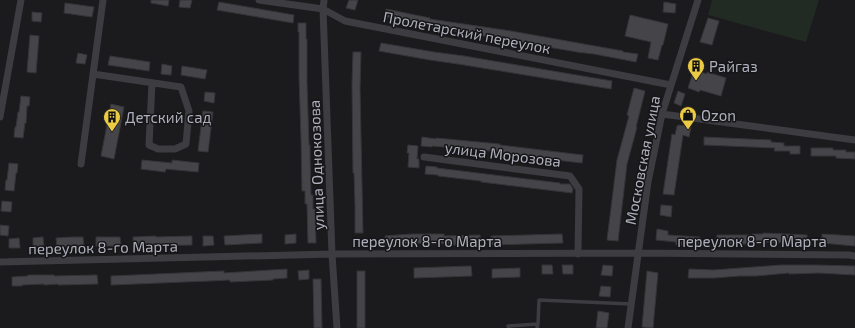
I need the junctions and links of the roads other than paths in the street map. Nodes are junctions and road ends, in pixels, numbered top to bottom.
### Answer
1 (21, 0) edge
2 (103, 0) edge
3 (259, 0) edge
4 (324, 0) edge
5 (698, 0) edge
6 (323, 9) junction
7 (93, 74) junction
8 (152, 83) junction
9 (671, 85) junction
10 (662, 114) junction
11 (0, 117) edge
12 (855, 140) edge
13 (424, 156) dead end
14 (81, 164) dead end
15 (638, 253) junction
16 (332, 254) junction
17 (578, 254) junction
18 (855, 256) edge
19 (0, 262) edge
20 (631, 304) junction
21 (538, 326) edge
22 (336, 328) edge
23 (509, 328) edge
24 (628, 328) edge

1 - 11 street
2 - 7 street
3 - 6 street, Пролетарский переулок
4 - 6 street, улица Однокозова
5 - 9 street, Московская улица
6 - 9 street, Пролетарский переулок
6 - 16 street, улица Однокозова
7 - 8 street
7 - 14 street
8 - 8 street
9 - 10 street, Московская улица
10 - 12 street
10 - 15 street, Московская улица
13 - 17 street, улица Морозова
15 - 17 street, переулок 8-го Марта
15 - 18 street, переулок 8-го Марта
15 - 20 street, Московская улица
16 - 17 street, переулок 8-го Марта
16 - 19 street, переулок 8-го Марта
16 - 22 street, улица Однокозова
20 - 21 lane
20 - 24 street, Московская улица
21 - 23 lane

